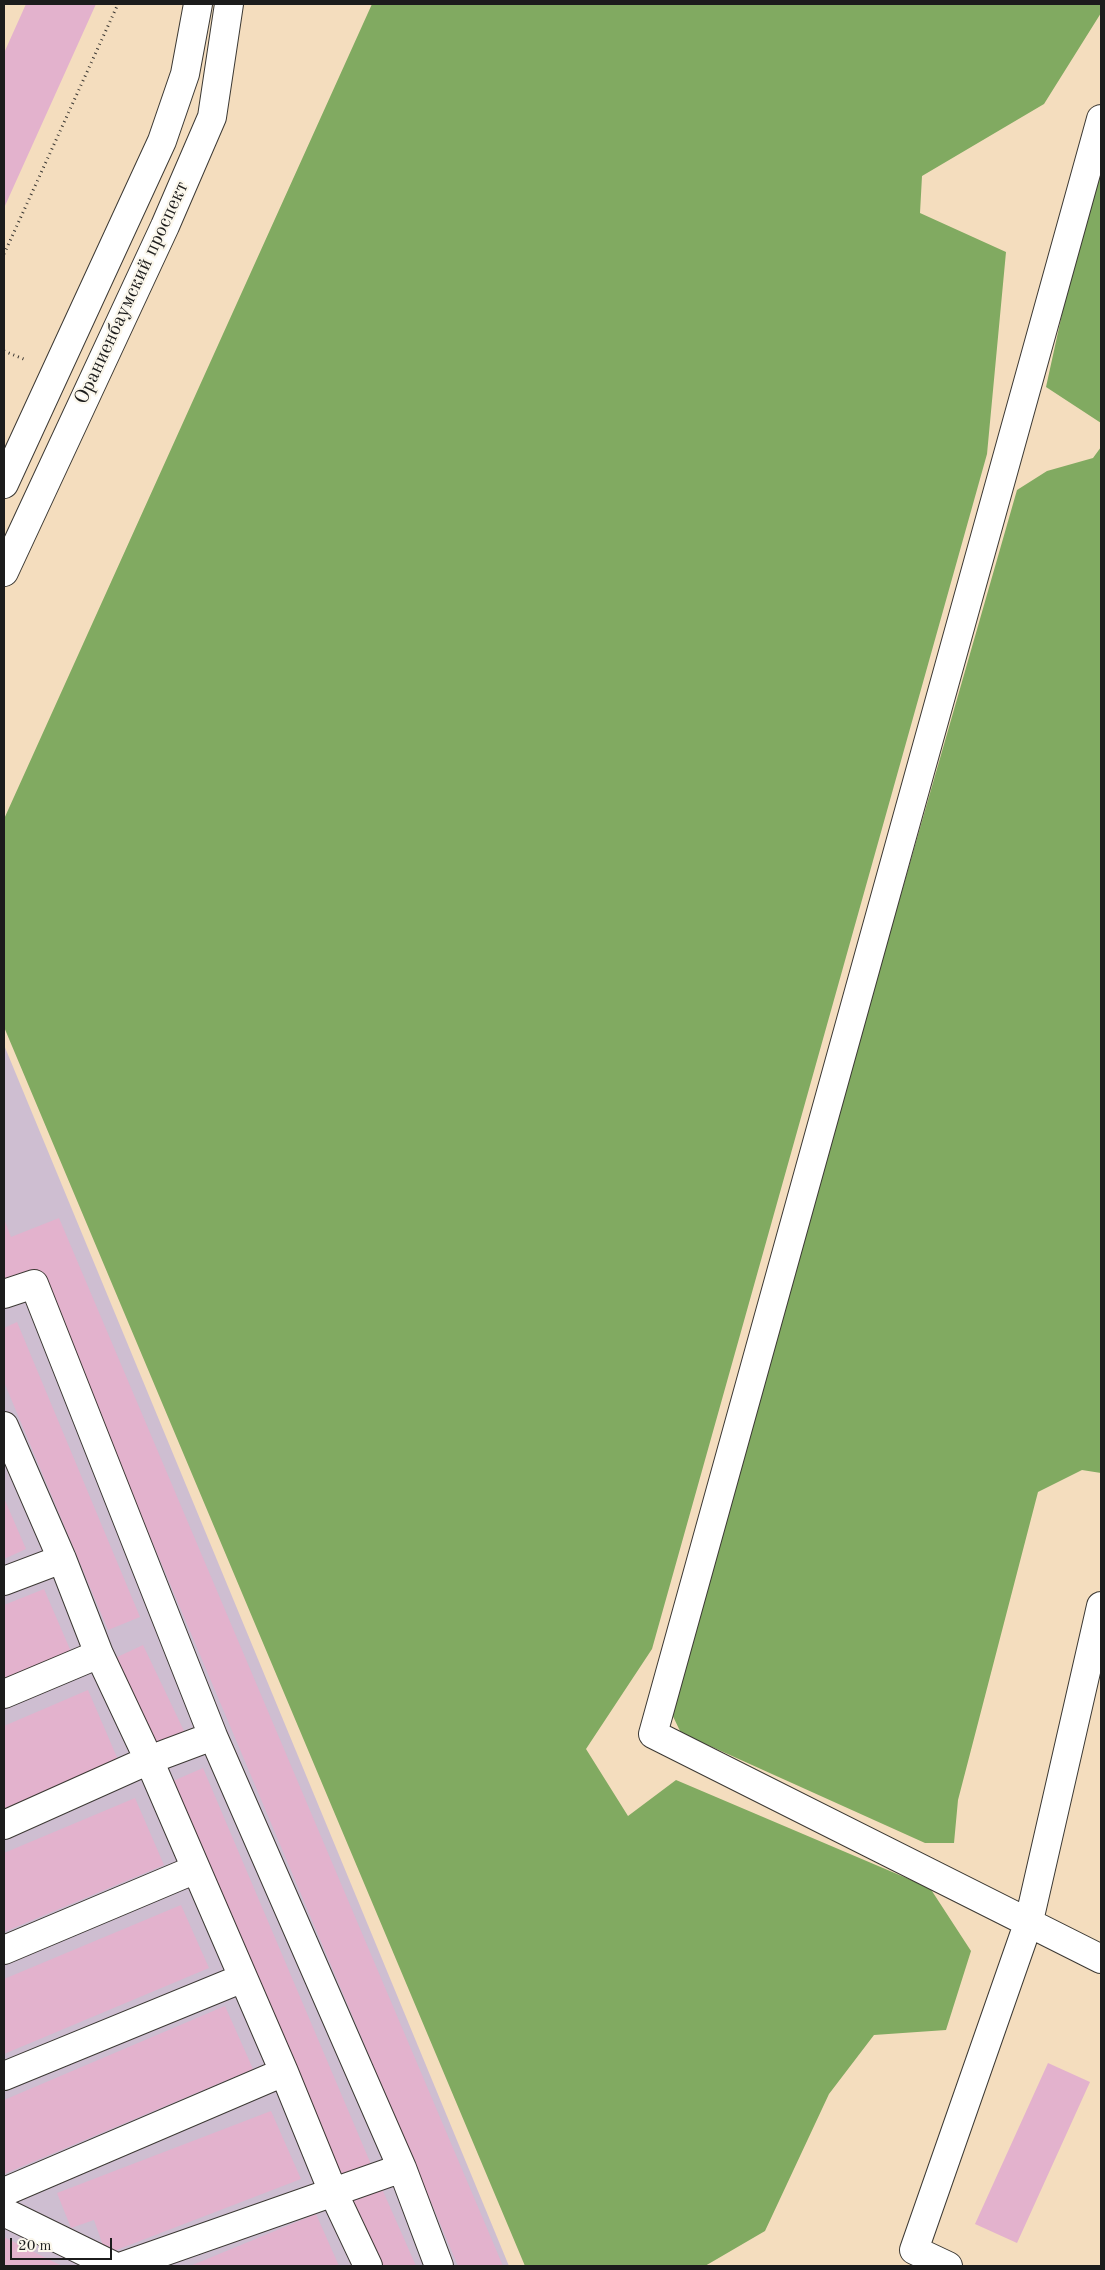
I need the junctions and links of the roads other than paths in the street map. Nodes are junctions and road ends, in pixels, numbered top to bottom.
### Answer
1 (198, 4) edge
2 (229, 4) edge
3 (1101, 119) edge
4 (4, 484) edge
5 (4, 572) edge
6 (4, 1294) edge
7 (4, 1426) edge
8 (9, 1453) edge
9 (62, 1559) junction
10 (4, 1581) edge
11 (1101, 1606) edge
12 (99, 1654) junction
13 (4, 1694) edge
14 (214, 1736) junction
15 (149, 1760) junction
16 (4, 1825) edge
17 (196, 1869) junction
18 (1029, 1921) junction
19 (4, 1950) edge
20 (1101, 1959) edge
21 (243, 1978) junction
22 (284, 2072) junction
23 (4, 2076) edge
24 (402, 2168) junction
25 (4, 2192) edge
26 (333, 2192) junction
27 (4, 2212) edge
28 (114, 2266) edge
29 (123, 2266) edge
30 (368, 2266) edge
31 (439, 2266) edge
32 (948, 2266) edge

1 - 4 main road, Ораниенбаумский проспект
2 - 5 main road, Ораниенбаумский проспект
3 - 18 main road
6 - 14 main road
7 - 8 main road
8 - 9 main road
9 - 10 main road
9 - 12 main road
11 - 18 main road
12 - 13 main road
12 - 15 main road
14 - 15 main road
14 - 24 main road
15 - 16 main road
15 - 17 main road
17 - 19 main road
17 - 21 main road
18 - 20 main road
18 - 32 main road
21 - 22 main road
21 - 23 main road
22 - 25 main road
22 - 26 main road
24 - 26 main road
24 - 31 main road
26 - 29 main road
26 - 30 main road
27 - 28 main road

